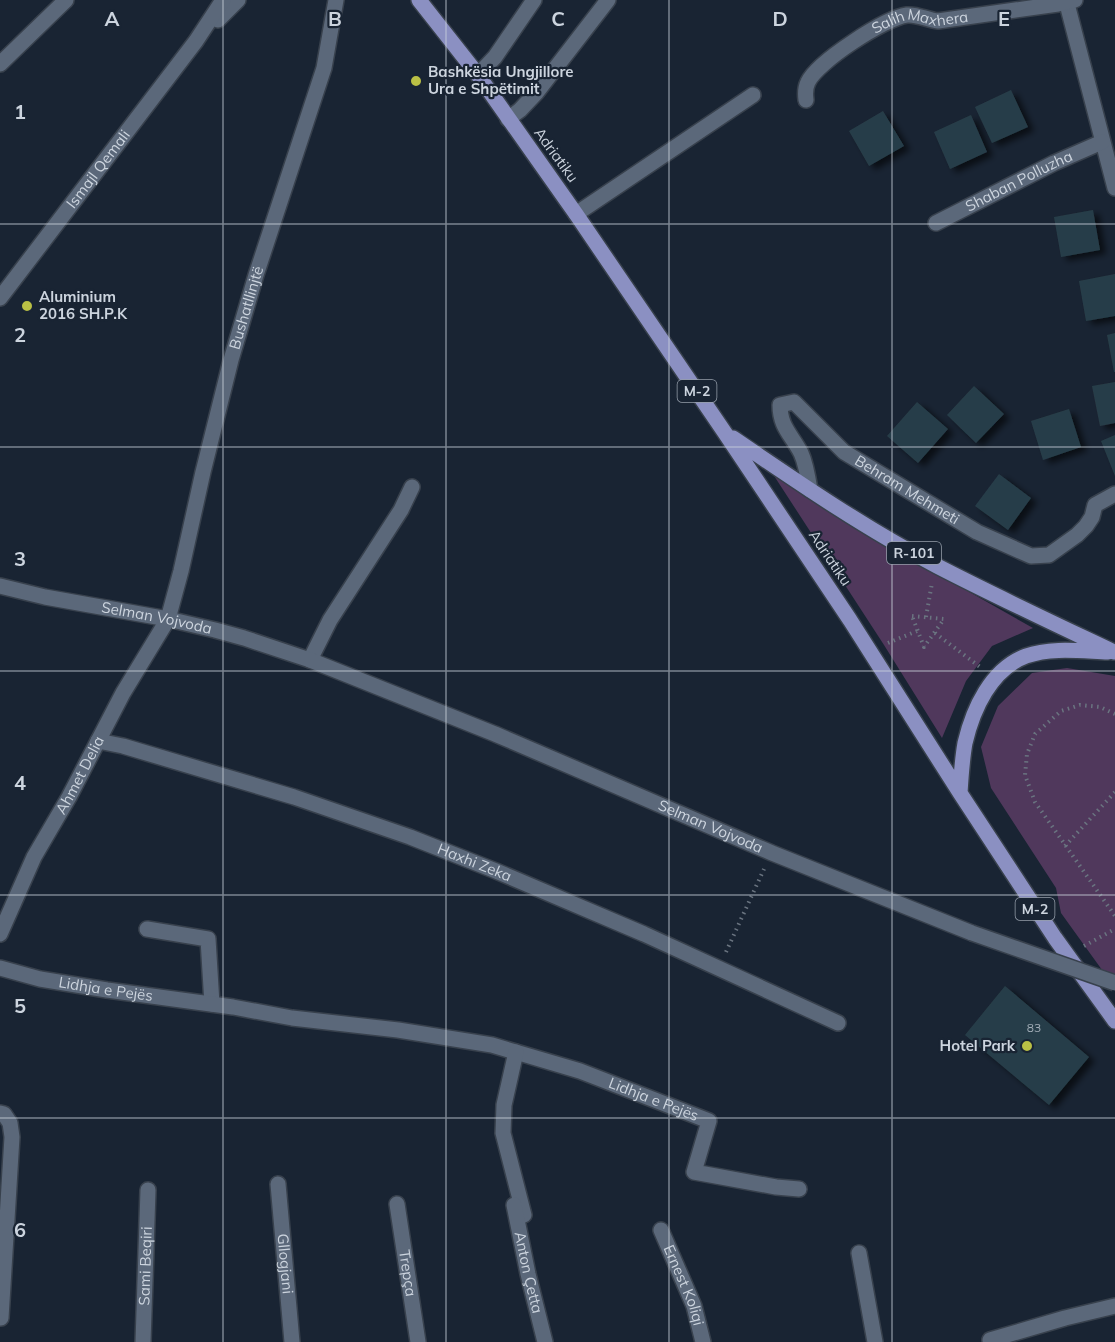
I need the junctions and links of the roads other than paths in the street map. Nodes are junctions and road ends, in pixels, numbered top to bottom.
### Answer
1 (66, 0) edge
2 (223, 0) edge
3 (238, 0) edge
4 (336, 0) edge
5 (419, 0) edge
6 (534, 0) edge
7 (609, 0) edge
8 (1069, 1) edge
9 (196, 41) junction
10 (0, 64) edge
11 (478, 75) junction
12 (753, 95) dead end
13 (806, 100) dead end
14 (508, 119) junction
15 (1102, 142) junction
16 (1115, 188) edge
17 (576, 214) junction
18 (936, 223) dead end
19 (0, 298) edge
20 (725, 433) junction
21 (412, 487) dead end
22 (810, 490) junction
23 (1115, 494) edge
24 (0, 586) edge
25 (168, 619) junction
26 (1114, 652) edge
27 (310, 660) junction
28 (98, 741) junction
29 (960, 793) junction
30 (147, 929) dead end
31 (0, 934) edge
32 (0, 968) edge
33 (1115, 983) edge
34 (212, 1004) junction
35 (1115, 1021) edge
36 (838, 1023) dead end
37 (516, 1052) junction
38 (0, 1113) edge
39 (278, 1184) dead end
40 (799, 1189) dead end
41 (148, 1190) dead end
42 (513, 1203) dead end
43 (397, 1204) dead end
44 (524, 1215) dead end
45 (661, 1230) dead end
46 (859, 1253) dead end
47 (1115, 1306) edge
48 (1, 1318) edge
49 (990, 1340) dead end
50 (143, 1342) edge
51 (292, 1342) edge
52 (418, 1342) edge
53 (545, 1342) edge
54 (703, 1342) edge
55 (875, 1342) edge

1 - 10 street
2 - 9 street, Ismajl Qemali
3 - 9 street, Ismajl Qemali
4 - 25 street, Bushatllinjtë
5 - 11 main road, Adriatiku / M-2
6 - 11 street
7 - 14 street
8 - 13 street, Salih Maxhera
8 - 15 street
9 - 19 street, Ismajl Qemali
11 - 14 main road, Adriatiku / M-2
12 - 17 street
14 - 17 main road, Adriatiku / M-2
15 - 16 street
15 - 18 street, Shaban Polluzha
17 - 20 main road, Adriatiku / M-2
20 - 22 main road, R-101
20 - 29 main road, Adriatiku / M-2
21 - 27 street
22 - 23 street, Behram Mehmeti
22 - 26 main road, R-101
24 - 25 street, Selman Vojvoda
25 - 27 street, Selman Vojvoda
25 - 28 street, Ahmet Delia
26 - 29 main road, R-101
27 - 33 street, Selman Vojvoda, bridge
28 - 31 street, Ahmet Delia
28 - 36 street, Haxhi Zeka
29 - 35 main road, Adriatiku / M-2
30 - 34 street
32 - 34 street, Lidhja e Pejës
34 - 37 street, Lidhja e Pejës
37 - 40 street, Lidhja e Pejës
37 - 44 street
38 - 48 street
39 - 51 street, Gllogjani
41 - 50 street, Sami Beqiri
42 - 53 street, Anton Çetta
43 - 52 street, Trepça
45 - 54 street, Ernest Koliqi
46 - 55 street
47 - 49 street

